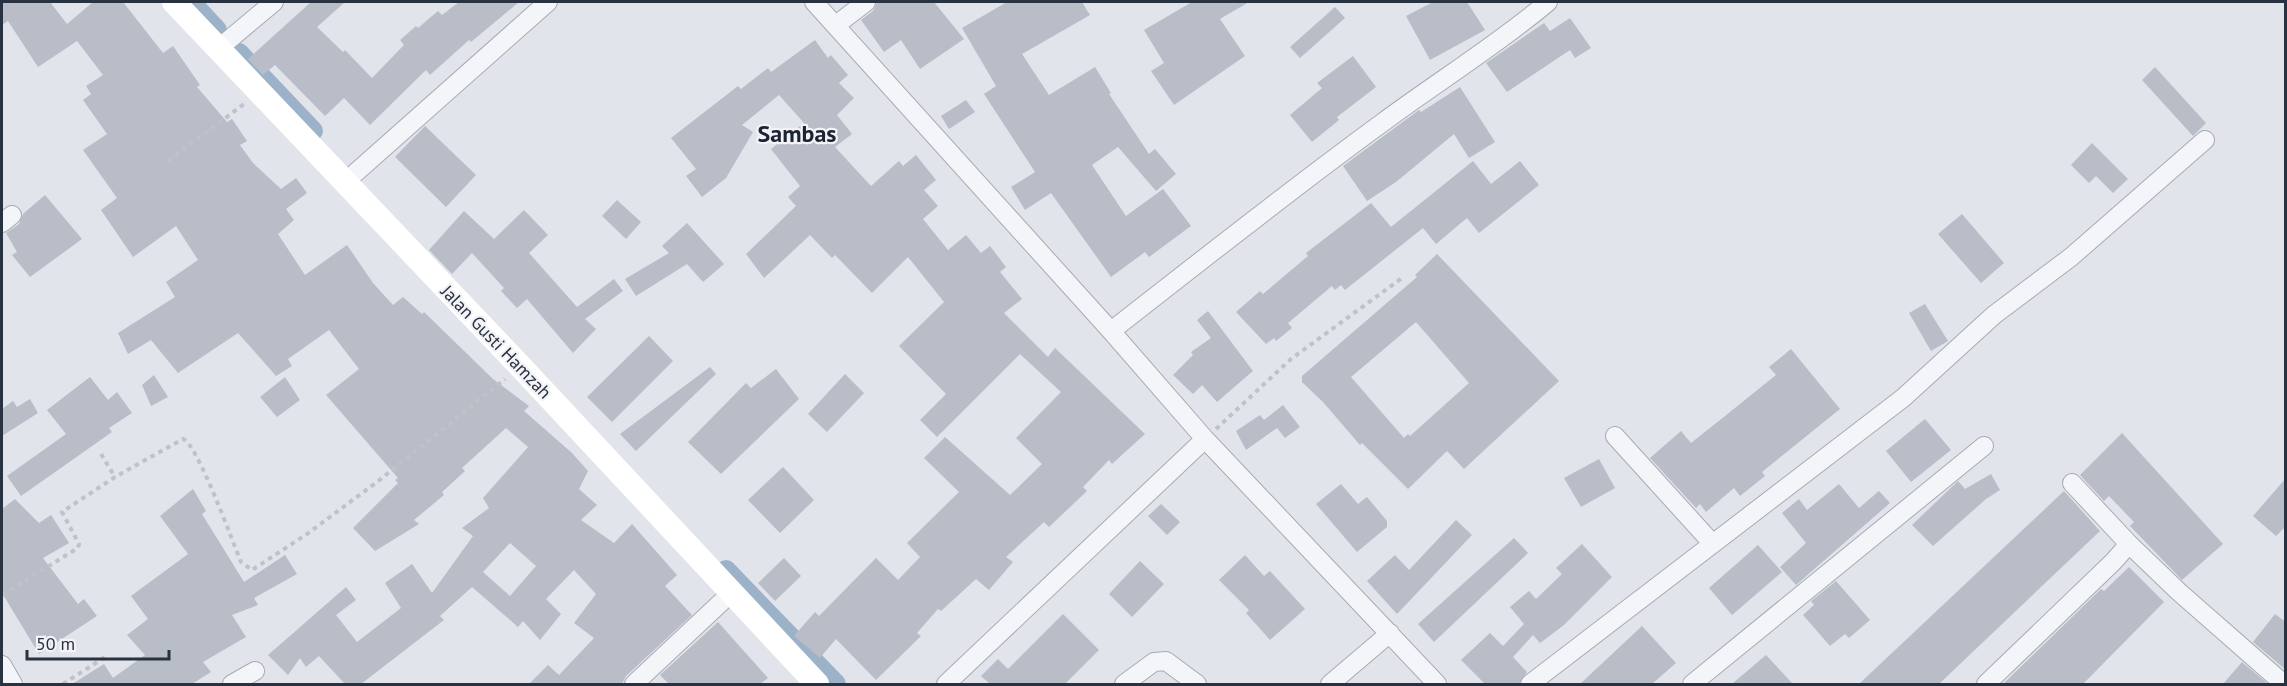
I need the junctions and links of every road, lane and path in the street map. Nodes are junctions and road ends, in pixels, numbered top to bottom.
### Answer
1 (174, 2) edge
2 (274, 2) edge
3 (548, 2) edge
4 (814, 2) edge
5 (866, 2) edge
6 (1548, 2) edge
7 (836, 25) junction
8 (218, 49) junction
9 (258, 93) junction
10 (2205, 140) dead end
11 (168, 162) dead end
12 (344, 183) junction
13 (1402, 278) dead end
14 (1111, 331) junction
15 (520, 366) junction
16 (1615, 436) dead end
17 (1205, 439) junction
18 (1984, 446) dead end
19 (101, 454) dead end
20 (115, 477) junction
21 (2072, 483) dead end
22 (1712, 543) junction
23 (2129, 544) junction
24 (730, 594) junction
25 (2, 595) edge
26 (1390, 633) junction
27 (105, 657) dead end
28 (2, 665) edge
29 (255, 671) dead end
30 (14, 684) edge
31 (63, 684) edge
32 (232, 684) edge
33 (634, 684) edge
34 (817, 684) edge
35 (946, 684) edge
36 (1124, 684) edge
37 (1197, 684) edge
38 (1330, 684) edge
39 (1437, 684) edge
40 (1530, 684) edge
41 (1692, 684) edge
42 (1986, 684) edge
43 (2284, 684) edge

1 - 8 street, Jalan Gusti Hamzah
2 - 8 street
3 - 12 street
4 - 7 street
5 - 7 street
6 - 14 street
7 - 14 street
8 - 9 street, Jalan Gusti Hamzah
9 - 11 path
9 - 12 street, Jalan Gusti Hamzah
10 - 22 street
12 - 15 street, Jalan Gusti Hamzah
13 - 17 path
14 - 17 street
15 - 20 path
15 - 24 street, Jalan Gusti Hamzah
16 - 22 street
17 - 26 street
17 - 35 street
18 - 41 street
19 - 20 path
20 - 25 path
21 - 23 street
22 - 40 street
23 - 42 street
23 - 43 street
24 - 33 street
24 - 34 street, Jalan Gusti Hamzah
26 - 38 street
26 - 39 street
27 - 31 path
28 - 30 street
29 - 32 street
36 - 37 street

